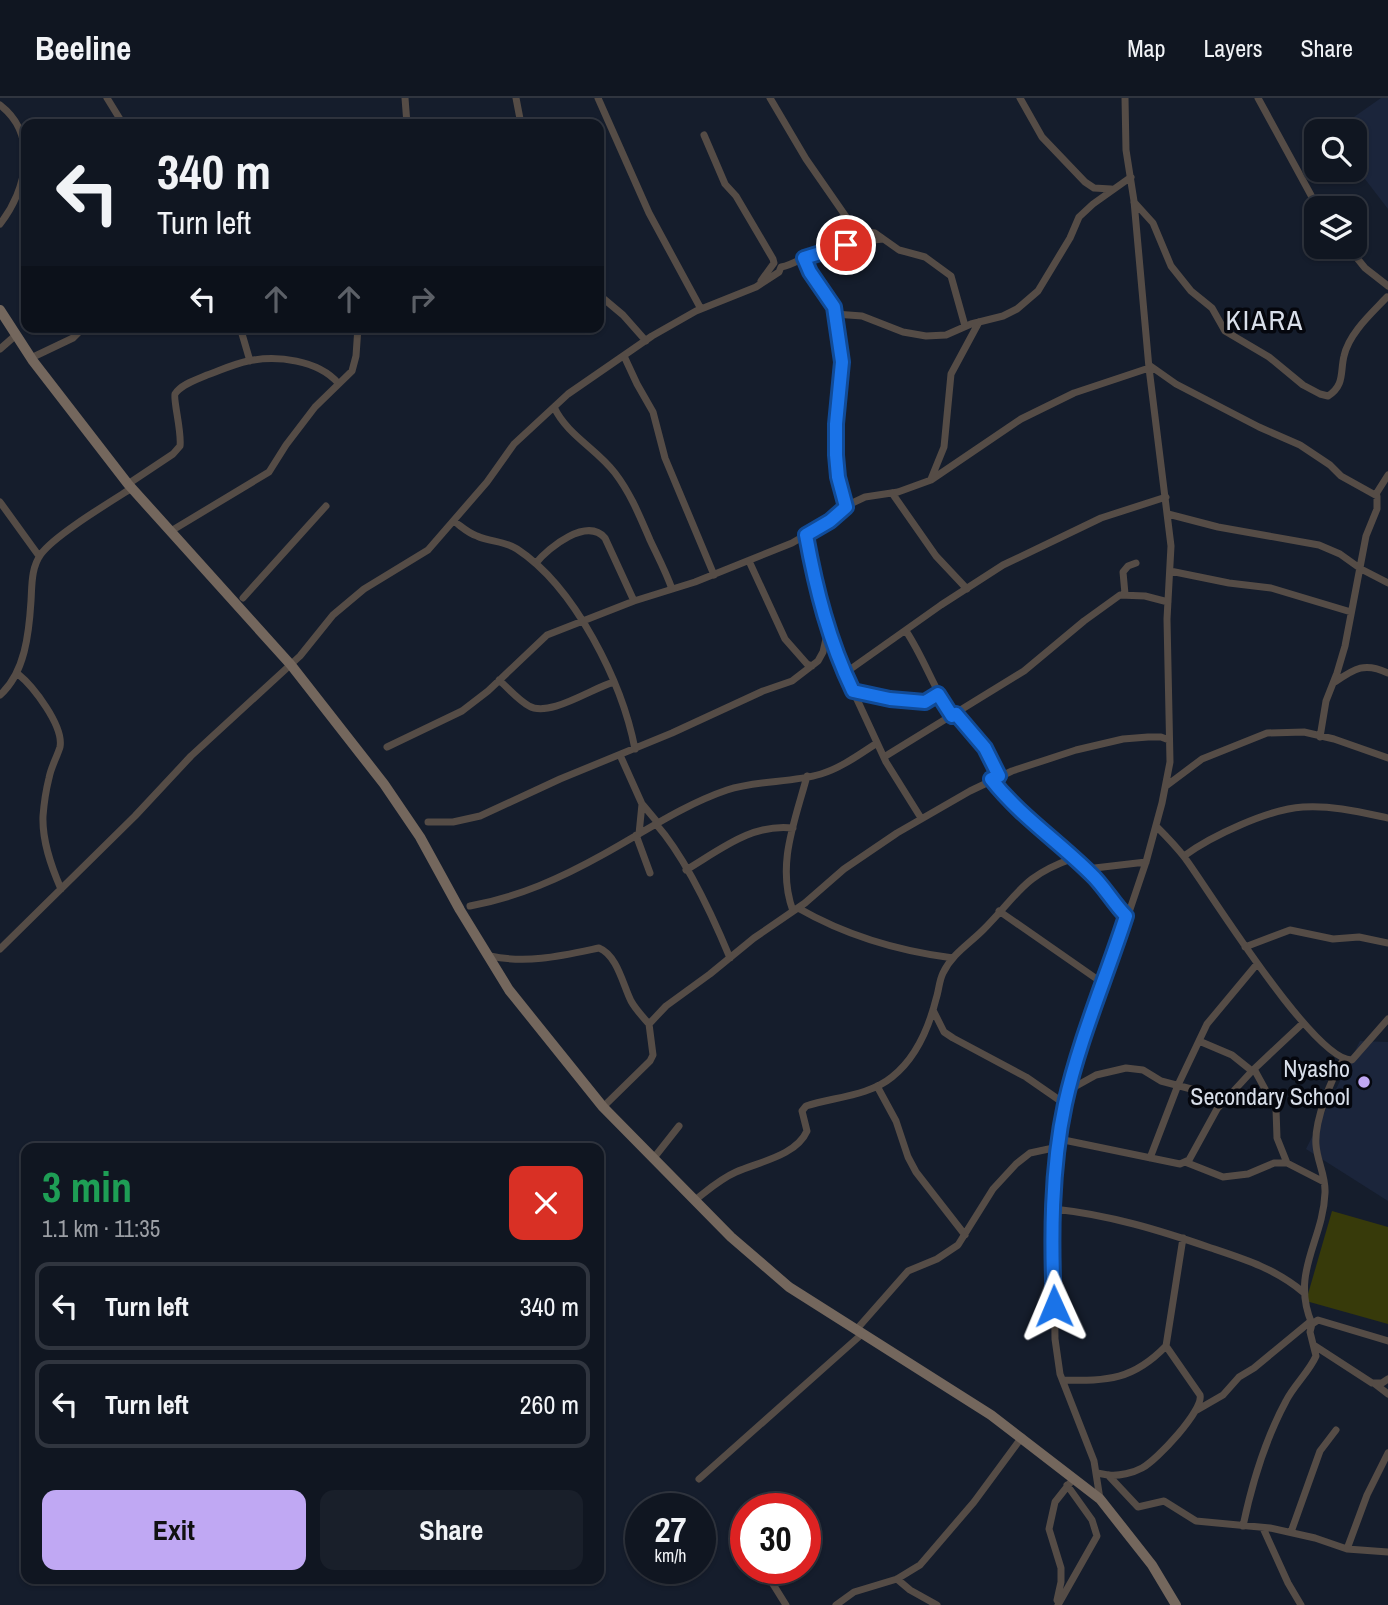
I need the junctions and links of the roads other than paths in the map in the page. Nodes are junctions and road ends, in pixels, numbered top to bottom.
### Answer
1 (107, 98) edge
2 (405, 98) edge
3 (516, 98) edge
4 (598, 98) edge
5 (770, 98) edge
6 (1020, 98) edge
7 (1125, 98) edge
8 (1258, 98) edge
9 (0, 106) edge
10 (120, 119) edge
11 (407, 119) edge
12 (520, 119) edge
13 (705, 135) dead end
14 (21, 137) edge
15 (1131, 177) junction
16 (21, 179) edge
17 (1113, 189) junction
18 (1311, 196) edge
19 (1133, 201) junction
20 (0, 224) edge
21 (883, 239) junction
22 (804, 258) junction
23 (1359, 259) edge
24 (1373, 275) junction
25 (1388, 286) edge
26 (756, 287) junction
27 (1388, 297) edge
28 (604, 299) edge
29 (701, 309) junction
30 (0, 310) edge
31 (835, 314) junction
32 (978, 322) junction
33 (965, 326) junction
34 (78, 333) edge
35 (242, 333) edge
36 (357, 333) edge
37 (16, 335) junction
38 (646, 341) junction
39 (0, 349) edge
40 (624, 356) junction
41 (31, 358) junction
42 (250, 361) junction
43 (1149, 366) junction
44 (338, 383) junction
45 (554, 407) junction
46 (1388, 475) edge
47 (930, 480) junction
48 (130, 486) junction
49 (892, 493) junction
50 (1376, 494) junction
51 (1166, 497) junction
52 (0, 502) edge
53 (326, 506) dead end
54 (846, 507) junction
55 (1168, 514) junction
56 (454, 522) junction
57 (171, 531) junction
58 (806, 535) junction
59 (39, 556) junction
60 (749, 561) junction
61 (536, 563) junction
62 (1136, 563) dead end
63 (1361, 569) junction
64 (1170, 571) junction
65 (714, 575) junction
66 (1388, 583) edge
67 (672, 589) junction
68 (967, 589) junction
69 (1125, 594) junction
70 (243, 598) dead end
71 (634, 601) junction
72 (1168, 603) junction
73 (1351, 612) junction
74 (581, 621) junction
75 (828, 630) junction
76 (906, 631) junction
77 (291, 665) junction
78 (813, 666) junction
79 (845, 673) junction
80 (1388, 673) edge
81 (18, 674) junction
82 (499, 680) junction
83 (614, 682) junction
84 (1332, 684) junction
85 (853, 691) junction
86 (938, 694) junction
87 (0, 695) edge
88 (954, 715) junction
89 (1321, 737) junction
90 (1169, 740) junction
91 (877, 743) junction
92 (387, 747) dead end
93 (635, 749) junction
94 (620, 754) junction
95 (884, 757) junction
96 (1388, 758) edge
97 (807, 776) junction
98 (995, 777) junction
99 (1166, 786) junction
100 (642, 804) junction
101 (920, 818) junction
102 (1388, 818) edge
103 (428, 822) dead end
104 (657, 824) junction
105 (1156, 826) junction
106 (793, 828) junction
107 (638, 835) junction
108 (1184, 856) junction
109 (1074, 858) junction
110 (1146, 862) junction
111 (1086, 869) junction
112 (686, 870) junction
113 (650, 873) dead end
114 (61, 889) junction
115 (470, 906) dead end
116 (795, 909) junction
117 (999, 911) junction
118 (1126, 916) junction
119 (1388, 943) edge
120 (1245, 947) junction
121 (0, 949) edge
122 (490, 956) junction
123 (730, 958) junction
124 (953, 958) junction
125 (1257, 964) junction
126 (1104, 984) junction
127 (933, 1010) junction
128 (1388, 1019) edge
129 (1303, 1023) junction
130 (649, 1024) junction
131 (1199, 1041) junction
132 (1344, 1059) junction
133 (1253, 1070) junction
134 (1178, 1085) junction
135 (877, 1086) junction
136 (1069, 1090) junction
137 (1232, 1093) junction
138 (1065, 1104) junction
139 (603, 1107) junction
140 (679, 1126) dead end
141 (1058, 1143) junction
142 (653, 1158) junction
143 (1150, 1158) junction
144 (1185, 1162) junction
145 (1287, 1163) junction
146 (1324, 1182) junction
147 (695, 1200) junction
148 (1054, 1209) junction
149 (965, 1235) junction
150 (1183, 1238) junction
151 (1303, 1292) junction
152 (1311, 1322) junction
153 (859, 1332) junction
154 (1388, 1341) edge
155 (1166, 1346) junction
156 (1314, 1346) junction
157 (1388, 1379) edge
158 (1063, 1380) junction
159 (1375, 1384) junction
160 (1388, 1394) edge
161 (1196, 1411) junction
162 (1336, 1430) dead end
163 (1022, 1437) junction
164 (1388, 1453) edge
165 (1097, 1473) junction
166 (1108, 1475) junction
167 (699, 1479) dead end
168 (1071, 1482) junction
169 (1100, 1499) junction
170 (1243, 1525) junction
171 (1263, 1528) junction
172 (1291, 1532) junction
173 (1347, 1549) junction
174 (1388, 1552) edge
175 (897, 1579) junction
176 (773, 1584) edge
177 (786, 1605) edge
178 (836, 1605) edge
179 (937, 1605) edge
180 (1056, 1605) edge
181 (1176, 1605) edge
182 (1301, 1605) edge

1 - 10 street
2 - 11 street
3 - 12 street
4 - 29 street
5 - 21 street
6 - 17 street
7 - 15 street
8 - 18 street
9 - 14 street
13 - 26 street
15 - 17 street
15 - 19 street
16 - 20 street
17 - 32 street
19 - 27 street
19 - 43 street
21 - 22 street
21 - 33 street
22 - 26 street
22 - 31 street
23 - 24 street
24 - 25 street
24 - 27 street
26 - 29 street
28 - 38 street
29 - 38 street
30 - 37 main road
31 - 33 street
31 - 54 street
32 - 33 street
32 - 47 street
34 - 41 street
35 - 42 street
36 - 44 street
37 - 39 street
37 - 41 main road
38 - 40 street
40 - 45 street
40 - 65 street
41 - 48 main road
42 - 44 street
42 - 48 street
43 - 47 street
43 - 50 street
43 - 51 street
44 - 57 street
45 - 56 street
45 - 67 street
46 - 50 street
47 - 49 street
48 - 57 main road
48 - 59 street
49 - 54 street
49 - 68 street
50 - 63 street
51 - 55 street
51 - 68 street
52 - 59 street
53 - 70 street
54 - 58 street
55 - 63 street
55 - 64 street
56 - 61 street
56 - 77 street
57 - 77 main road
58 - 60 street
58 - 75 street
59 - 81 street
60 - 65 street
60 - 78 street
61 - 71 street
61 - 74 street
62 - 69 street
63 - 66 street
63 - 73 street
64 - 72 street
64 - 73 street
65 - 67 street
67 - 71 street
68 - 76 street
69 - 72 street
69 - 88 street
71 - 74 street
72 - 90 street
73 - 84 street
74 - 82 street
74 - 83 street
75 - 78 street
75 - 79 street
76 - 79 street
76 - 86 street
77 - 114 street
77 - 122 main road
78 - 93 street
79 - 85 street
80 - 84 street
81 - 87 street
81 - 114 street
82 - 83 street
82 - 92 street
83 - 93 street
84 - 89 street
85 - 86 street
85 - 91 street
86 - 88 street
88 - 95 street
88 - 98 street
89 - 96 street
89 - 99 street
90 - 98 street
90 - 99 street
91 - 95 street
91 - 97 street
93 - 94 street
94 - 100 street
94 - 103 street
95 - 101 street
97 - 104 street
97 - 106 street
98 - 101 street
98 - 109 street
99 - 105 street
100 - 104 street
100 - 107 street
101 - 116 street
102 - 108 street
104 - 107 street
104 - 112 street
105 - 108 street
105 - 110 street
106 - 112 street
106 - 116 street
107 - 113 street
107 - 115 street
108 - 120 street
109 - 111 street
109 - 117 street
110 - 111 street
110 - 118 street
111 - 118 street
112 - 123 street
114 - 121 street
116 - 123 street
116 - 124 street
117 - 124 street
117 - 126 street
118 - 126 street
119 - 120 street
120 - 125 street
122 - 130 street
122 - 139 main road
123 - 130 street
124 - 127 street
125 - 129 street
125 - 131 street
126 - 136 street
127 - 135 street
127 - 138 street
128 - 132 street
129 - 132 street
129 - 133 street
130 - 139 street
131 - 133 street
131 - 134 street
132 - 146 street
133 - 137 street
133 - 145 street
134 - 136 street
134 - 137 street
134 - 143 street
135 - 147 street
135 - 149 street
136 - 138 street
137 - 144 street
138 - 141 street
139 - 142 main road
140 - 142 street
141 - 143 street
141 - 148 street
141 - 149 street
142 - 147 main road
143 - 144 street
144 - 145 street
145 - 146 street
146 - 151 street
147 - 153 main road
148 - 150 street
148 - 158 street
149 - 153 street
150 - 151 street
150 - 155 street
151 - 152 street
152 - 154 street
152 - 156 street
152 - 161 street
153 - 163 main road
153 - 167 street
155 - 158 street
155 - 161 street
156 - 159 street
156 - 170 street
157 - 159 street
158 - 165 street
159 - 160 street
161 - 166 street
162 - 172 street
163 - 168 main road
163 - 175 street
164 - 173 street
165 - 166 street
165 - 169 street
166 - 170 street
168 - 169 main road
168 - 180 street
168 - 180 street
169 - 181 main road
170 - 171 street
171 - 172 street
171 - 182 street
172 - 173 street
173 - 174 street
175 - 178 street
175 - 179 street
176 - 177 street

